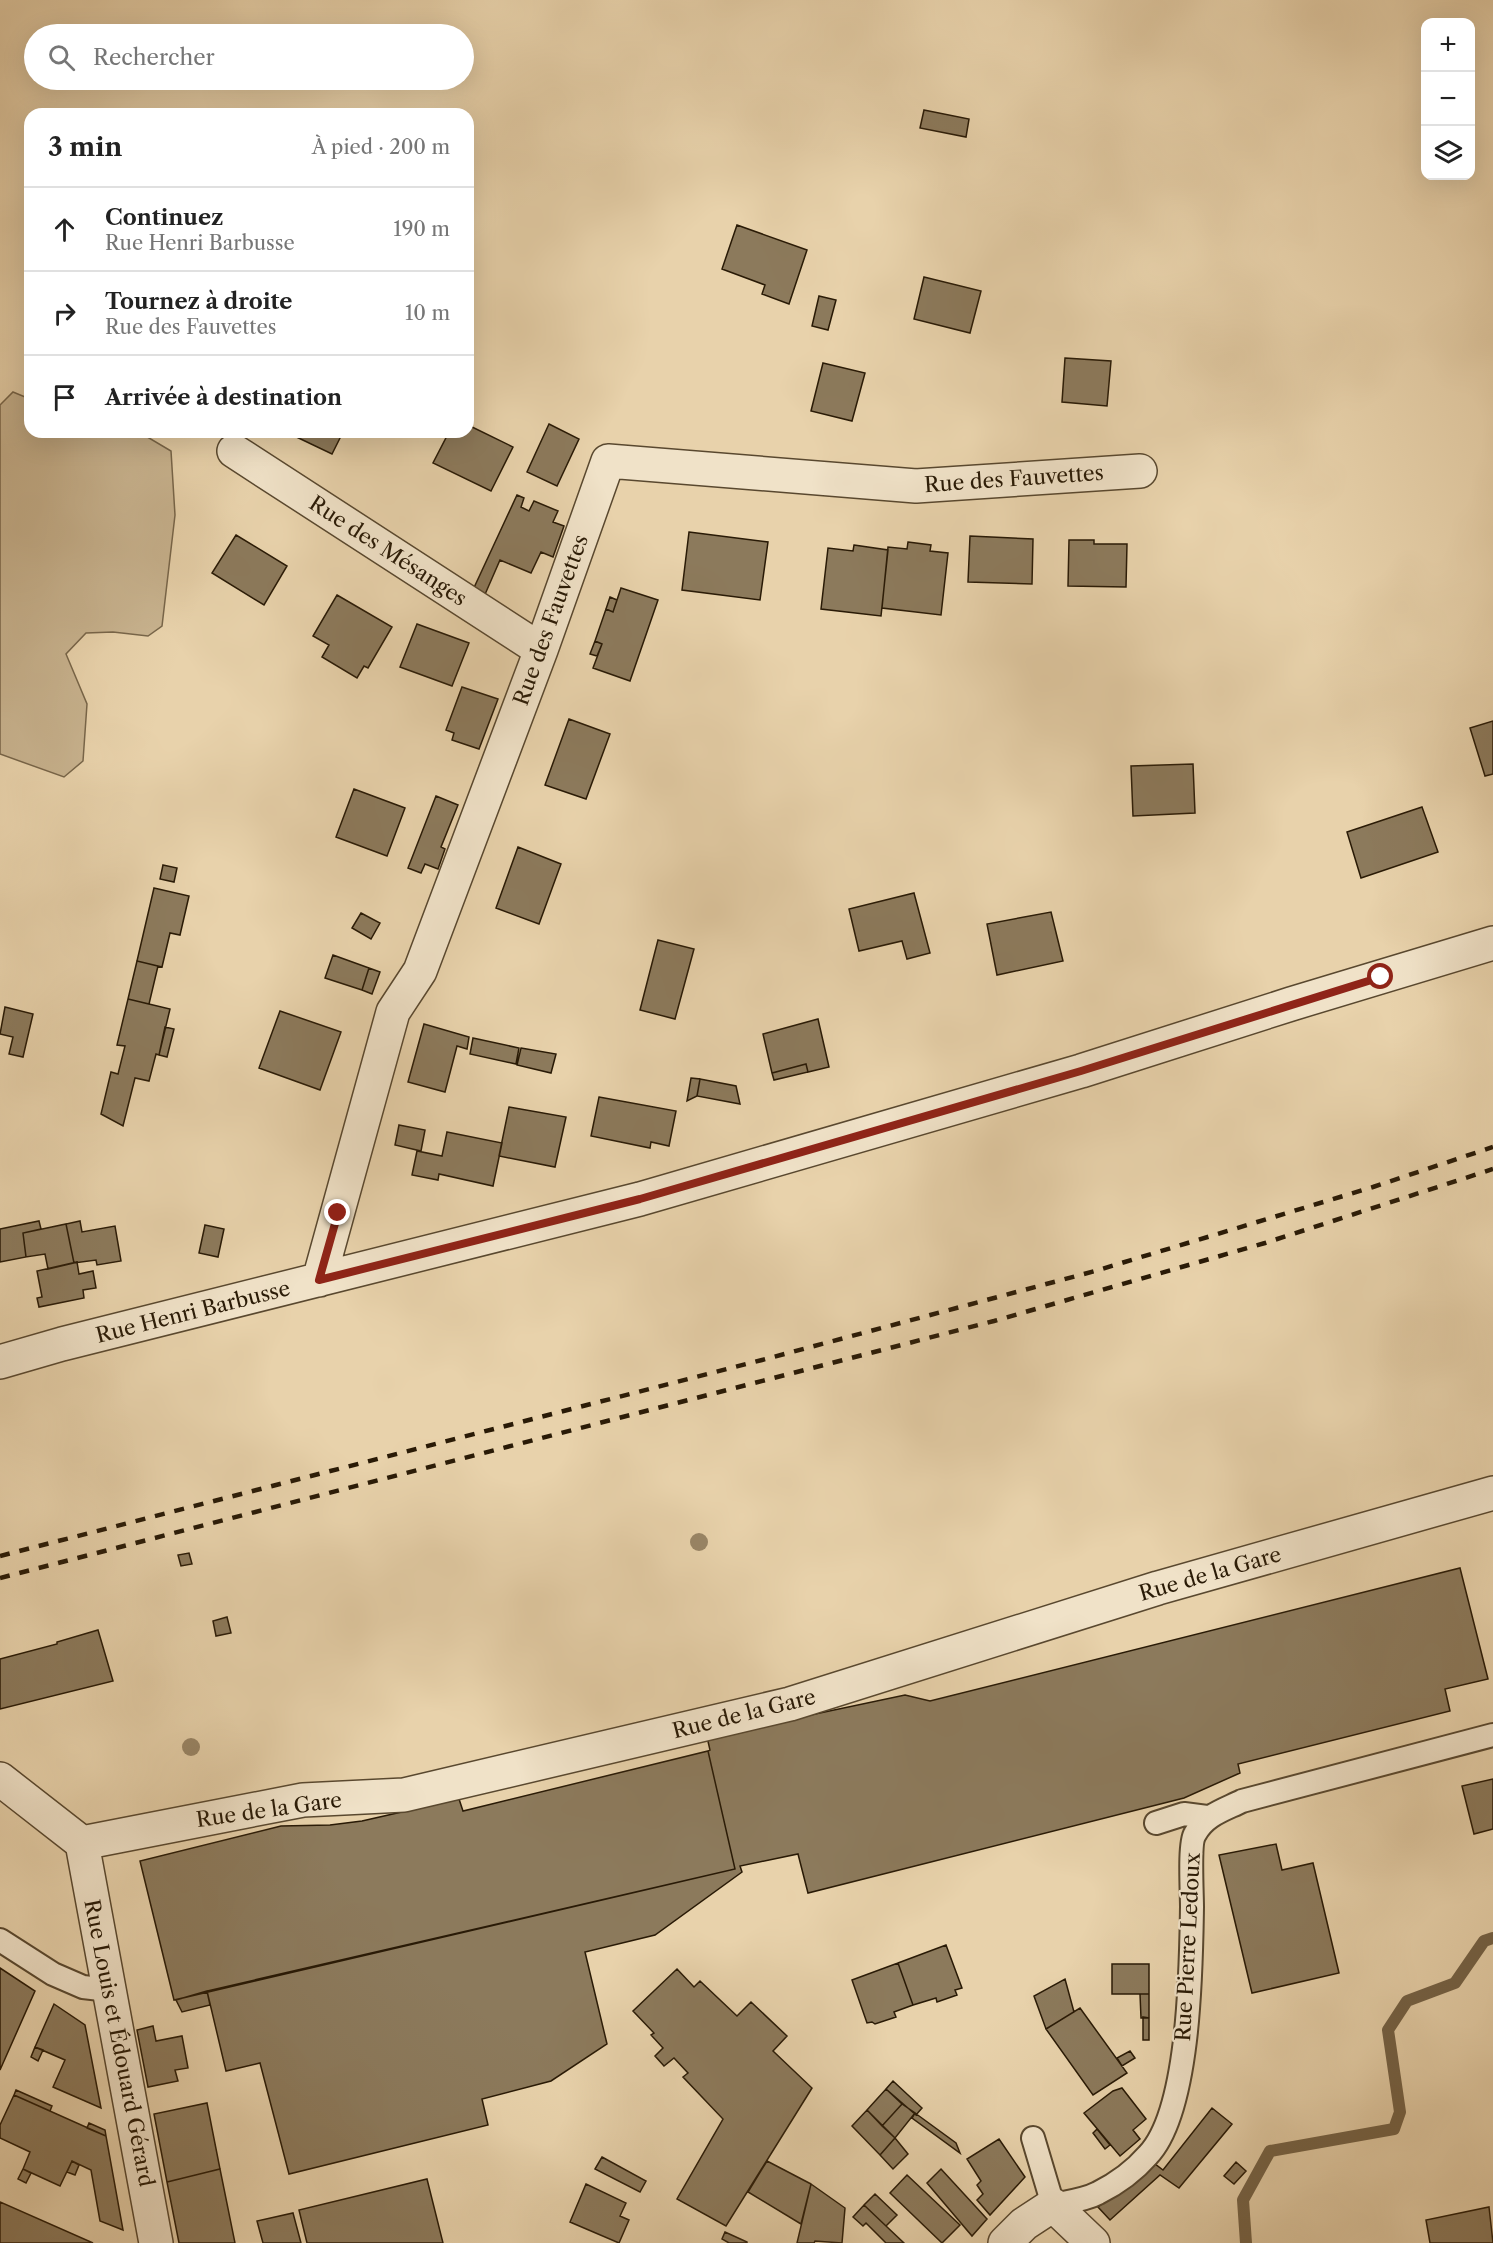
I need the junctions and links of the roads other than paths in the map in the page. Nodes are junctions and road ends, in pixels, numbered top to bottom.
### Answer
1 (234, 451) dead end
2 (1140, 471) dead end
3 (541, 650) junction
4 (1493, 943) edge
5 (319, 1280) junction
6 (0, 1362) edge
7 (1493, 1493) edge
8 (1493, 1735) edge
9 (0, 1779) edge
10 (1207, 1817) junction
11 (1156, 1823) dead end
12 (82, 1843) junction
13 (0, 1940) edge
14 (109, 1990) junction
15 (1033, 2138) dead end
16 (1053, 2205) junction
17 (156, 2243) edge
18 (1005, 2243) edge
19 (1093, 2243) edge

1 - 3 street, Rue des Mésanges
2 - 3 street, Rue des Fauvettes
3 - 5 street, Rue des Fauvettes
4 - 5 street, Rue Henri Barbusse
5 - 6 street, Rue Henri Barbusse
7 - 12 street, Rue de la Gare
8 - 10 lane
9 - 12 street
10 - 11 lane
10 - 16 lane, Rue Pierre Ledoux
12 - 14 street, Rue Louis et Édouard Gérard
13 - 14 lane
14 - 17 street, Rue Louis et Édouard Gérard
15 - 16 lane
16 - 18 street
16 - 19 street

